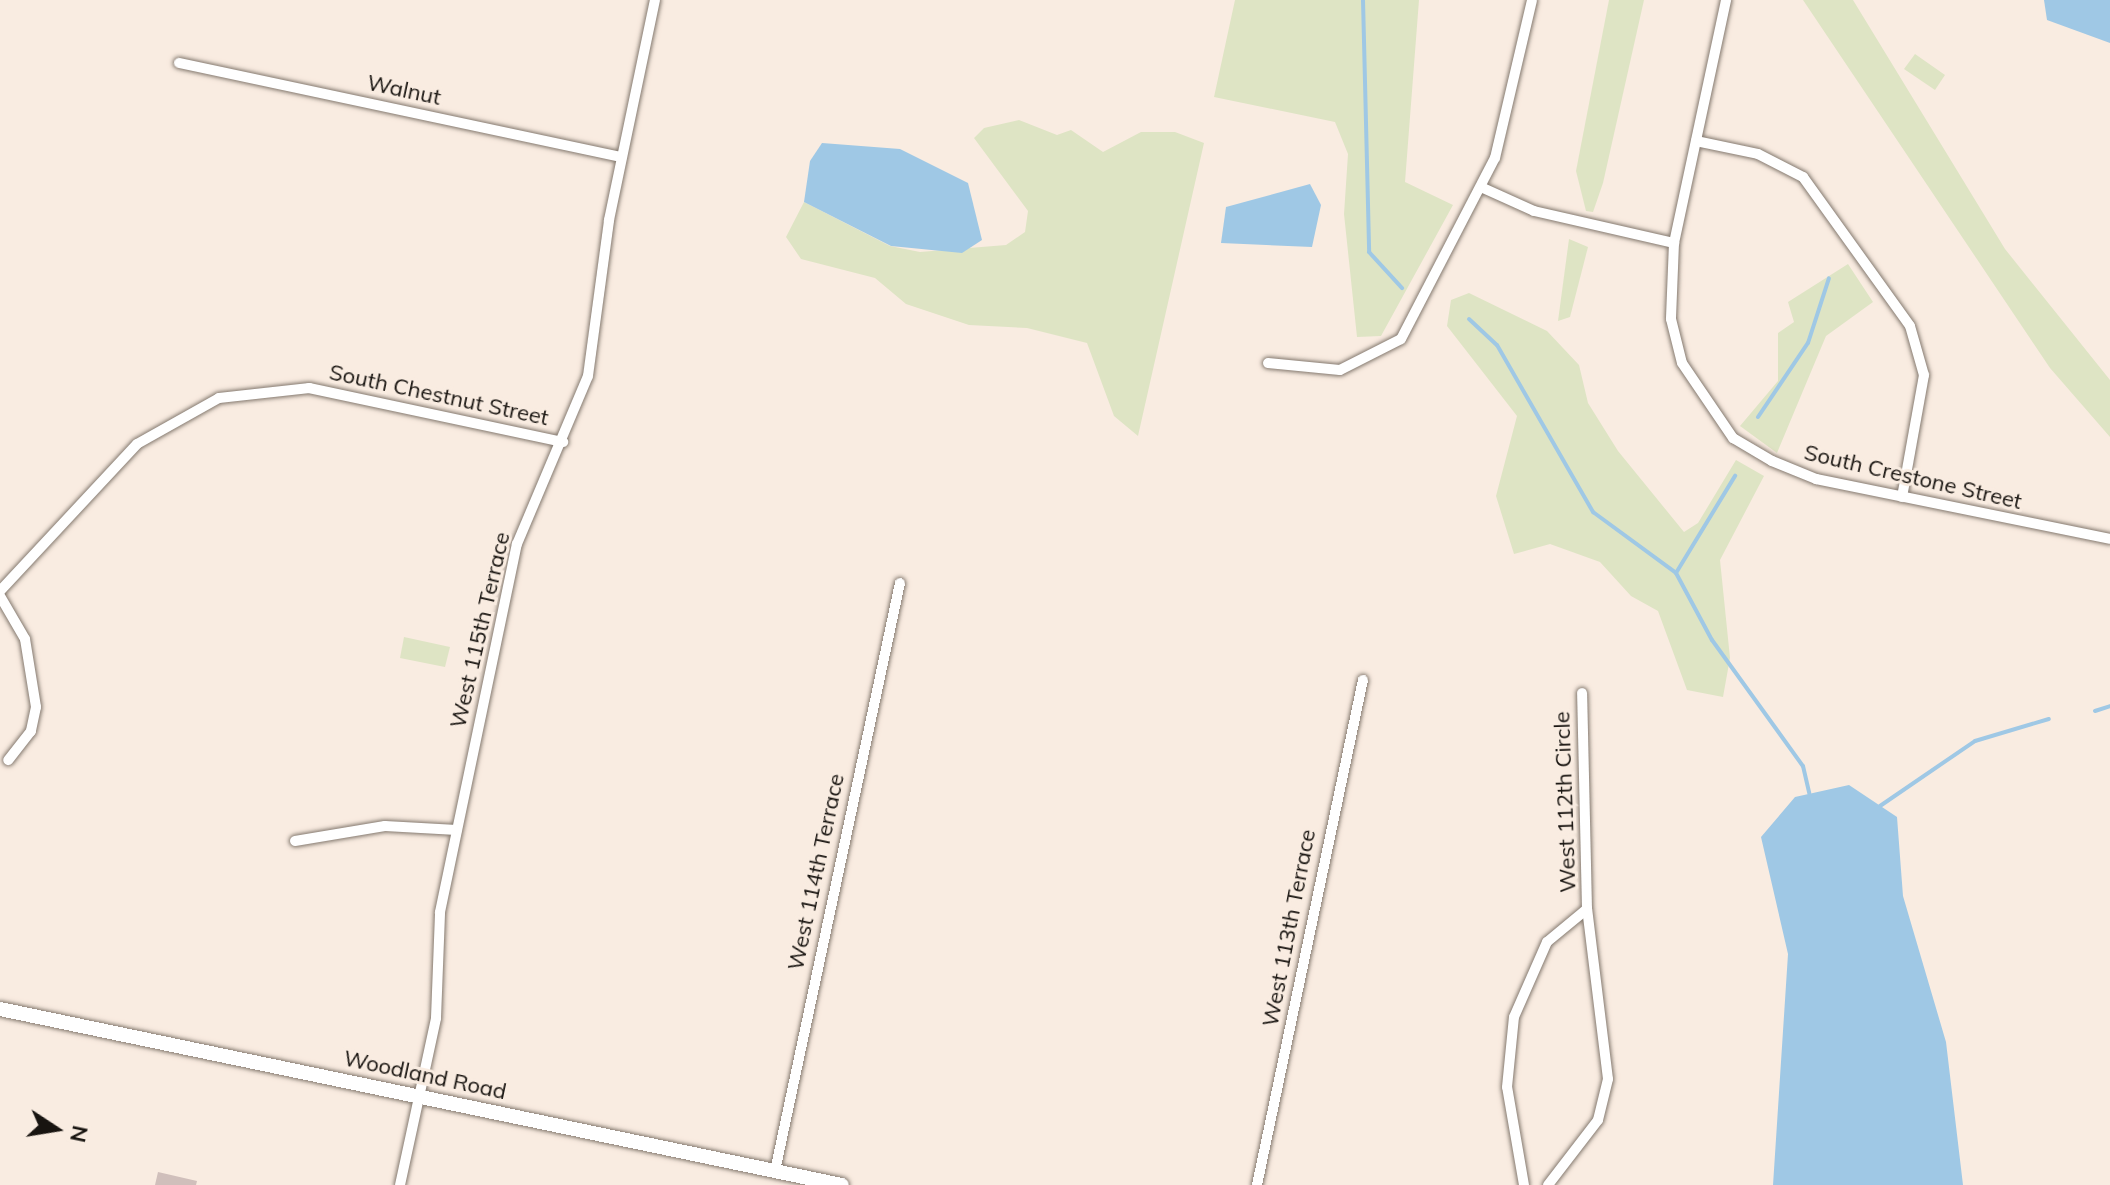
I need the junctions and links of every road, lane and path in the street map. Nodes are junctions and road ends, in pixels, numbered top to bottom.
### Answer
1 (655, 0) edge
2 (1532, 0) edge
3 (1726, 0) edge
4 (179, 63) dead end
5 (1696, 141) junction
6 (620, 157) junction
7 (1483, 188) junction
8 (1674, 243) junction
9 (1268, 363) dead end
10 (563, 442) junction
11 (1902, 497) junction
12 (2110, 539) edge
13 (900, 583) dead end
14 (0, 593) edge
15 (1363, 680) dead end
16 (1582, 693) dead end
17 (8, 760) dead end
18 (457, 830) junction
19 (295, 841) dead end
20 (1587, 909) junction
21 (0, 1009) edge
22 (420, 1097) junction
23 (775, 1171) junction
24 (400, 1185) edge
25 (842, 1185) edge
26 (1257, 1185) edge
27 (1524, 1185) edge
28 (1548, 1185) edge

1 - 6 street, West 115th Terrace
2 - 7 street
3 - 5 street, South Crestone Street
4 - 6 street, Walnut
5 - 8 street, South Crestone Street
5 - 11 street
6 - 10 street, West 115th Terrace
7 - 8 street
7 - 9 street
8 - 11 street, South Crestone Street
10 - 14 street, South Chestnut Street
10 - 18 street, West 115th Terrace
11 - 12 street, South Crestone Street
13 - 23 street, West 114th Terrace
14 - 17 street
15 - 26 street, West 113th Terrace
16 - 20 street, West 112th Circle
18 - 19 street
18 - 22 street, West 115th Terrace
20 - 27 street, West 112th Circle
20 - 28 street, West 112th Circle
21 - 22 main road, Woodland Road
22 - 23 main road, Woodland Road
22 - 24 street, West 115th Terrace
23 - 25 main road, Woodland Road

